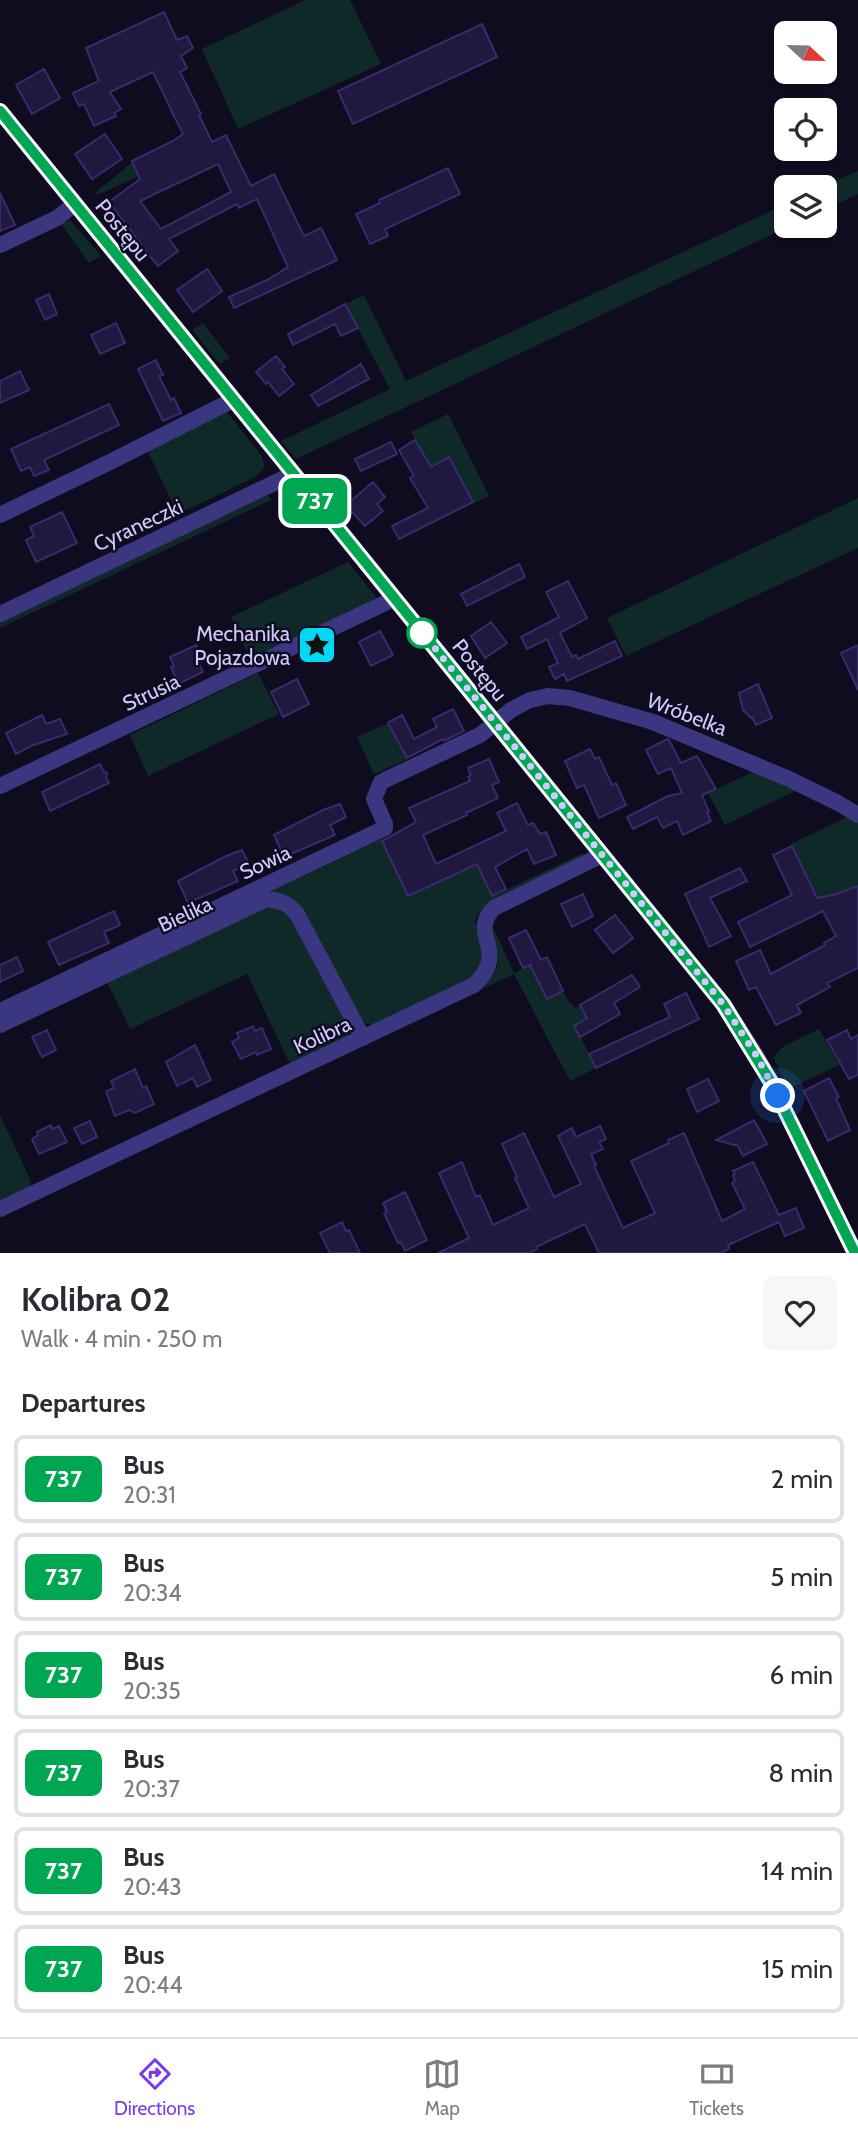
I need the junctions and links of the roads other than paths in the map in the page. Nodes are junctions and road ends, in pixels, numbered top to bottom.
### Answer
1 (0, 111) edge
2 (75, 204) junction
3 (0, 245) edge
4 (233, 400) junction
5 (293, 474) junction
6 (0, 514) edge
7 (393, 597) junction
8 (0, 614) edge
9 (496, 724) junction
10 (0, 786) edge
11 (858, 815) edge
12 (602, 855) junction
13 (0, 1011) edge
14 (0, 1025) edge
15 (363, 1038) junction
16 (0, 1209) edge
17 (855, 1253) edge

1 - 2 street, Postępu
2 - 3 street
2 - 4 street, Postępu
4 - 5 street, Postępu
4 - 6 street
5 - 7 street, Postępu
5 - 8 street, Cyraneczki
7 - 9 street, Postępu
7 - 10 street, Strusia
9 - 11 street, Wróbelka
9 - 12 street, Postępu
9 - 13 street, Sowia
12 - 15 street, Kolibra
12 - 17 street, Postępu
14 - 15 street, Bielika
15 - 16 street, Kolibra

